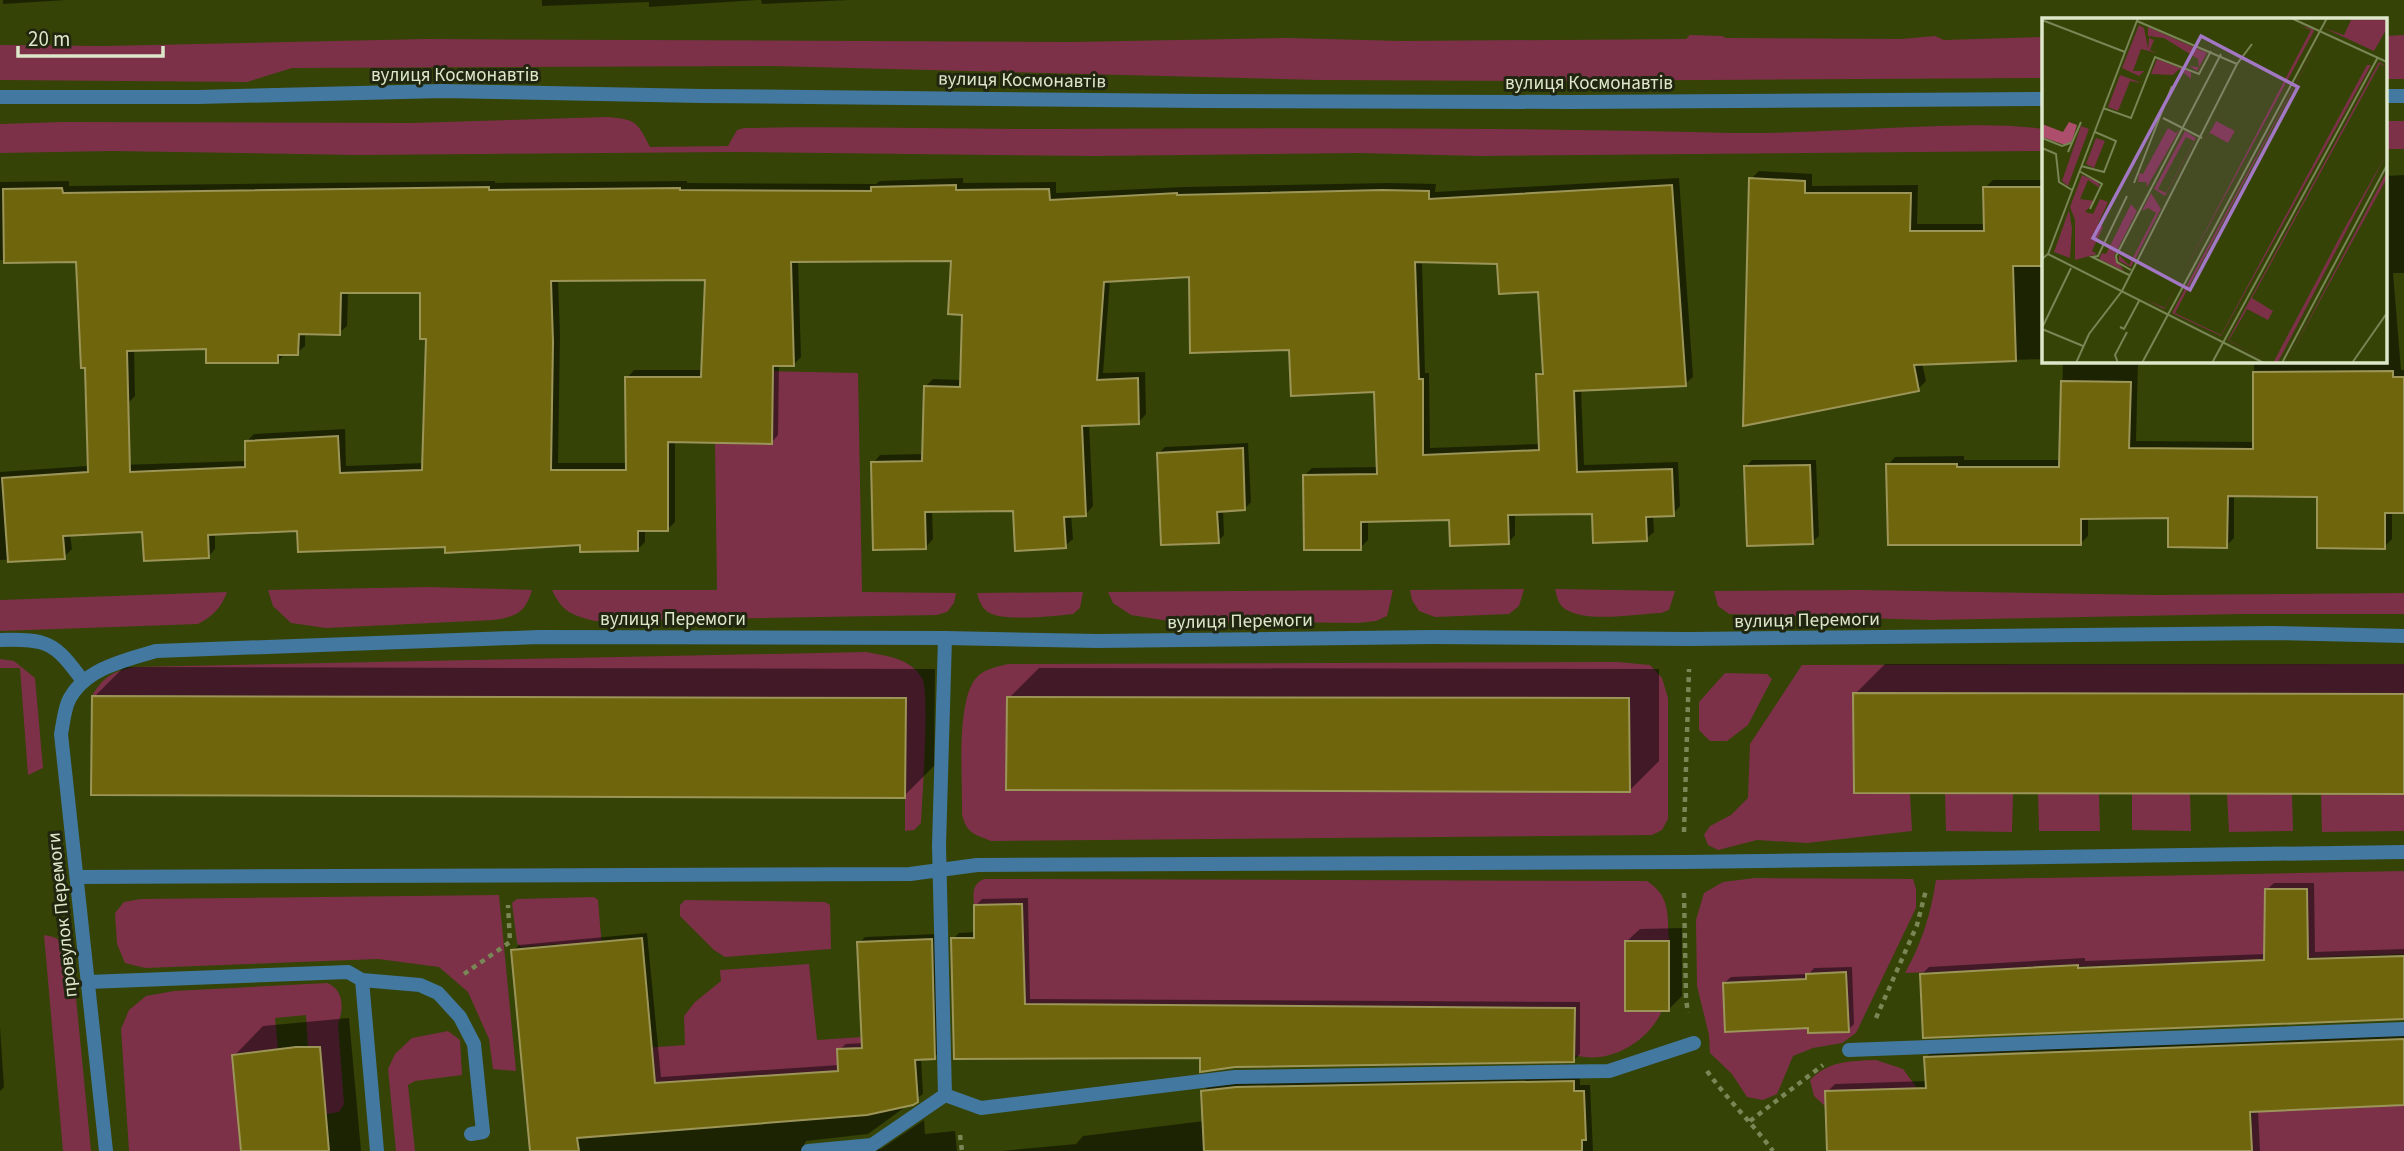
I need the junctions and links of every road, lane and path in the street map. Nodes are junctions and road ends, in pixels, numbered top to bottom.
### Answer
1 (2386, 96) edge
2 (2404, 96) edge
3 (0, 97) edge
4 (2042, 99) edge
5 (2404, 636) edge
6 (945, 638) junction
7 (1690, 639) junction
8 (0, 640) edge
9 (83, 681) junction
10 (2404, 852) edge
11 (1933, 858) junction
12 (1684, 862) junction
13 (939, 870) junction
14 (506, 876) junction
15 (77, 877) junction
16 (362, 980) junction
17 (88, 982) junction
18 (438, 993) junction
19 (2404, 1029) edge
20 (1694, 1043) junction
21 (1849, 1050) junction
22 (945, 1095) junction
23 (1751, 1121) junction
24 (471, 1133) dead end
25 (106, 1151) edge
26 (377, 1151) edge
27 (808, 1151) edge
28 (1773, 1151) edge

1 - 2 street
3 - 4 street, вулиця Космонавтів
5 - 7 street, вулиця Перемоги
6 - 7 street, вулиця Перемоги
6 - 9 street, вулиця Перемоги
6 - 13 street
7 - 12 path
8 - 9 street
9 - 15 street, провулок Перемоги
10 - 11 street
11 - 12 street
11 - 21 path
12 - 13 street
12 - 20 path
13 - 14 street
13 - 22 street
14 - 15 street
14 - 18 path
15 - 17 street, провулок Перемоги
16 - 17 street
16 - 18 street
16 - 26 street
17 - 25 street, провулок Перемоги
18 - 24 street
19 - 21 street
20 - 22 street
20 - 23 path
21 - 23 path
22 - 27 street
23 - 28 path

